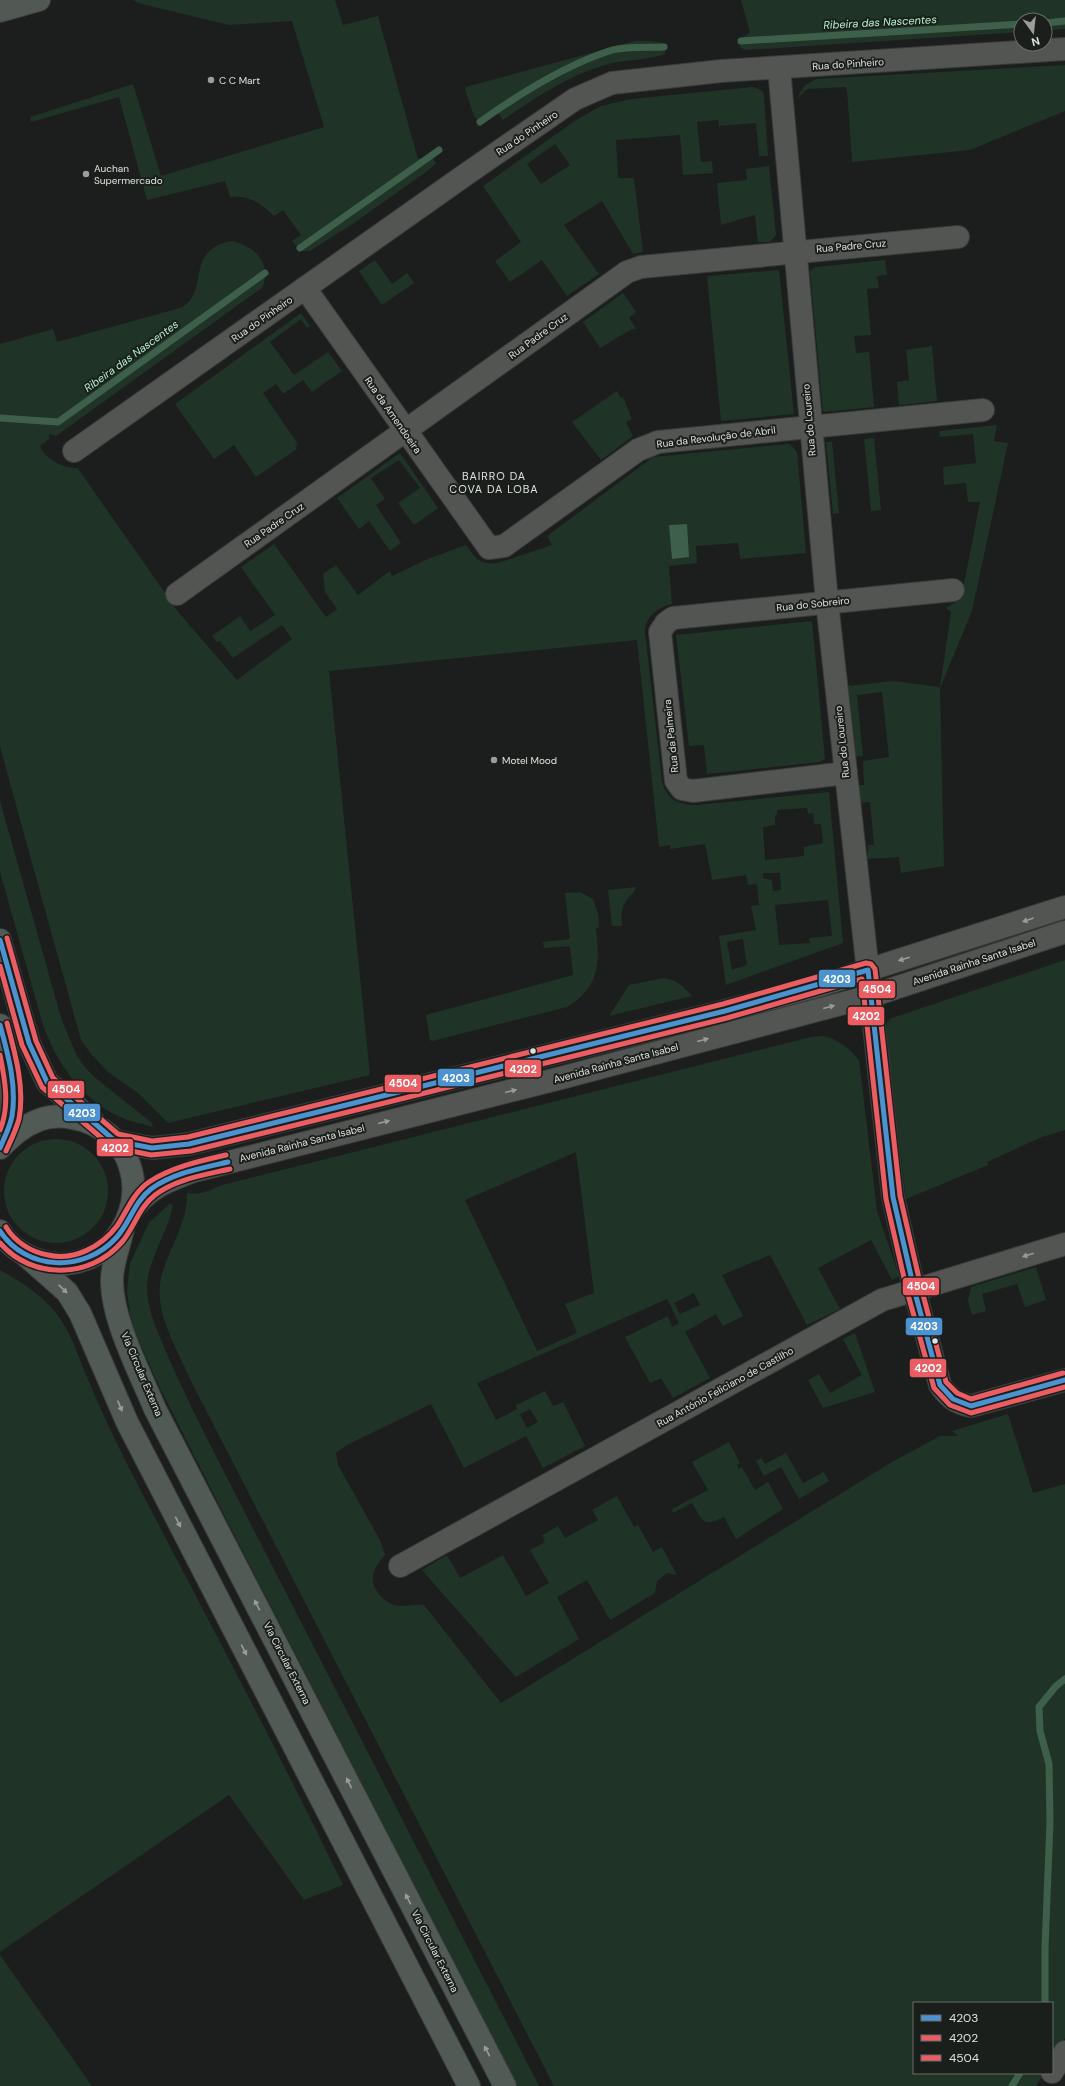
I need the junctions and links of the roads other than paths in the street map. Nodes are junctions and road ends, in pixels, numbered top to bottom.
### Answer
1 (39, 0) edge
2 (0, 11) edge
3 (1065, 49) edge
4 (779, 68) junction
5 (958, 237) dead end
6 (794, 252) junction
7 (305, 288) junction
8 (983, 410) dead end
9 (810, 426) junction
10 (405, 432) junction
11 (74, 450) dead end
12 (482, 541) joint
13 (953, 590) dead end
14 (177, 594) dead end
15 (827, 602) junction
16 (673, 618) joint
17 (846, 773) junction
18 (1065, 907) edge
19 (1065, 932) edge
20 (0, 940) edge
21 (868, 970) junction
22 (871, 996) junction
23 (0, 1025) edge
24 (111, 1137) junction
25 (0, 1148) edge
26 (126, 1222) junction
27 (0, 1231) edge
28 (1065, 1244) edge
29 (24, 1254) junction
30 (914, 1289) junction
31 (1065, 1380) edge
32 (400, 1566) dead end
33 (1065, 2052) edge
34 (1053, 2070) edge
35 (1051, 2074) edge
36 (469, 2086) edge
37 (505, 2086) edge
38 (1042, 2086) edge

1 - 2 main road
3 - 4 street, Rua do Pinheiro
4 - 6 street, Rua do Loureiro
4 - 7 street, Rua do Pinheiro
5 - 6 street, Rua Padre Cruz
6 - 9 street, Rua do Loureiro
6 - 10 street, Rua Padre Cruz
7 - 10 street, Rua da Amendoeira
7 - 11 street, Rua do Pinheiro
8 - 9 street, Rua da Revolução de Abril
9 - 12 street, Rua da Revolução de Abril
9 - 15 street, Rua do Loureiro
10 - 12 street, Rua da Amendoeira
10 - 14 street, Rua Padre Cruz
13 - 15 street, Rua do Sobreiro
15 - 16 street, Rua do Sobreiro
15 - 17 street, Rua do Loureiro
16 - 17 street, Rua da Palmeira
17 - 21 street, Rua do Loureiro
18 -> 21 street
19 - 22 street, Avenida Rainha Santa Isabel
20 - 24 main road
21 - 22 street, Rua do Loureiro
21 - 24 street
26 -> 22 street, Avenida Rainha Santa Isabel
22 - 30 street, Rua do Loureiro
23 - 25 main road
24 - 25 main road
24 - 26 main road, Via Circular Externa
26 - 29 main road
37 -> 26 main road, Via Circular Externa
27 - 29 main road
28 -> 30 street, Rua António Feliciano de Castilho
29 -> 36 main road
30 - 31 street, Rua do Loureiro
30 - 32 street, Rua António Feliciano de Castilho
33 - 34 street
35 - 38 street

